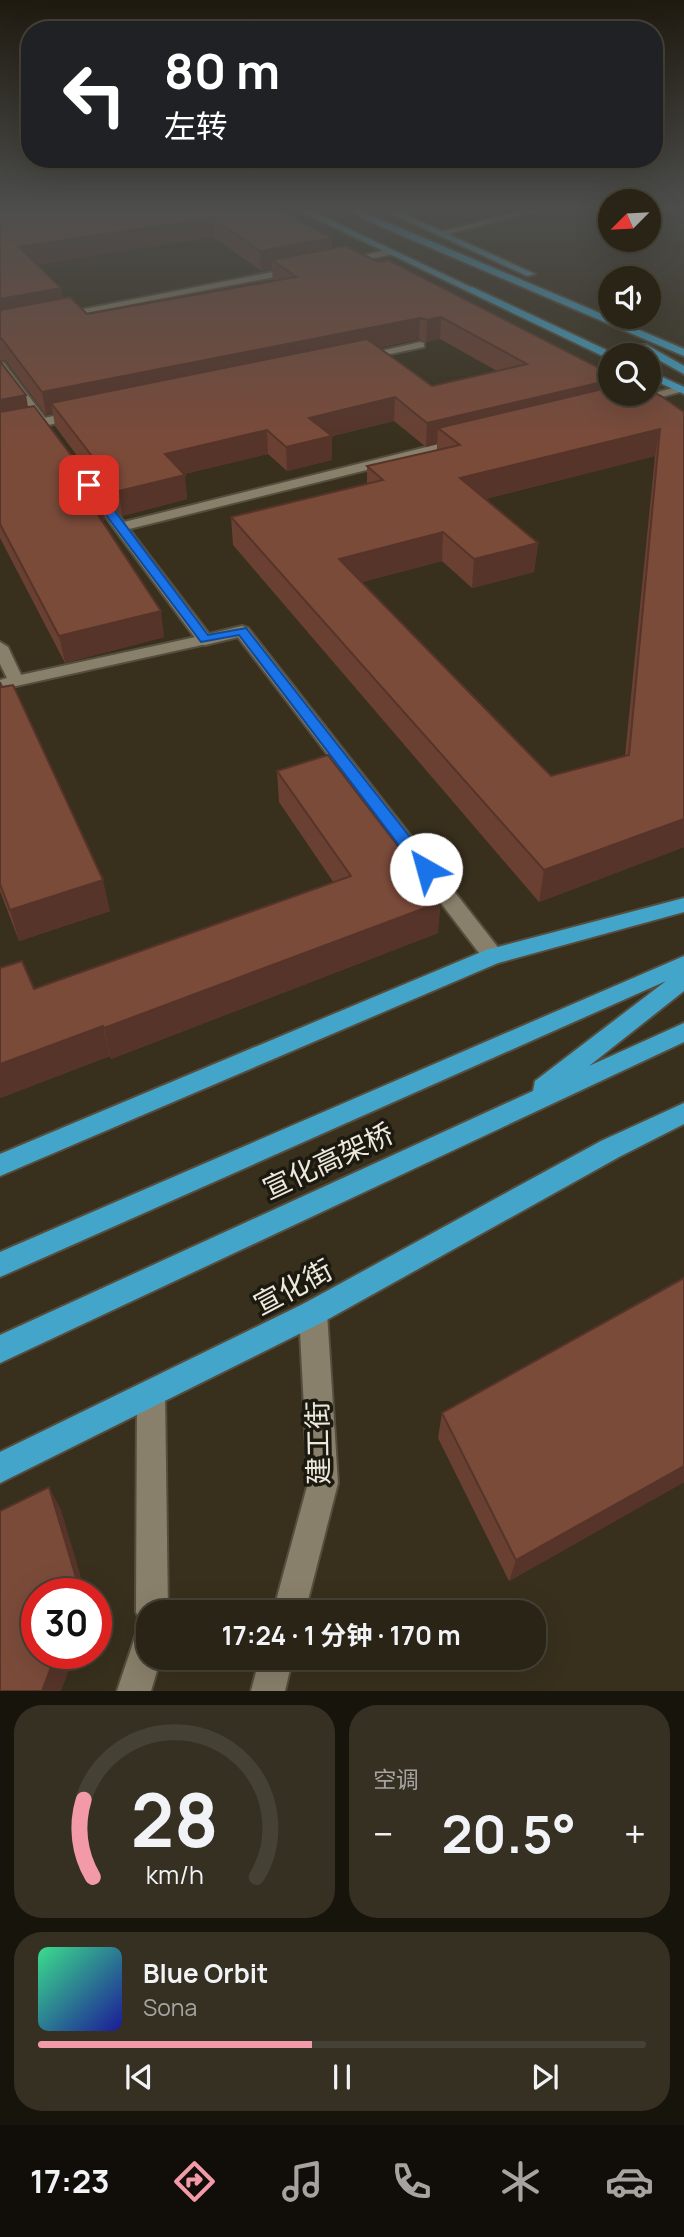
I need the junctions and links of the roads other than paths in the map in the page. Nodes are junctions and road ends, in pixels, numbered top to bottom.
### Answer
1 (211, 287) edge
2 (465, 287) edge
3 (528, 287) edge
4 (472, 290) joint
5 (540, 292) junction
6 (588, 299) dead end
7 (598, 303) edge
8 (54, 317) edge
9 (656, 329) edge
10 (684, 341) edge
11 (420, 345) edge
12 (598, 350) edge
13 (684, 353) edge
14 (353, 359) edge
15 (0, 365) edge
16 (684, 371) edge
17 (661, 380) edge
18 (682, 390) edge
19 (661, 395) edge
20 (96, 411) edge
21 (43, 422) junction
22 (0, 431) edge
23 (480, 438) edge
24 (58, 443) edge
25 (74, 464) edge
26 (120, 527) junction
27 (205, 640) junction
28 (0, 647) edge
29 (8, 683) edge
30 (684, 905) edge
31 (493, 956) junction
32 (684, 964) edge
33 (684, 979) edge
34 (684, 1032) edge
35 (517, 1108) junction
36 (684, 1113) edge
37 (0, 1165) edge
38 (0, 1265) edge
39 (313, 1313) junction
40 (0, 1349) edge
41 (151, 1394) junction
42 (0, 1468) edge
43 (152, 1600) edge
44 (292, 1600) edge
45 (141, 1670) edge
46 (274, 1670) edge
47 (134, 1691) edge
48 (268, 1691) edge

1 - 8 street
2 - 4 main road
3 - 5 highway
4 - 12 highway
5 - 13 highway
5 - 16 highway
6 - 7 highway
9 - 10 highway
11 - 14 street
15 - 21 street
17 - 18 highway
18 - 19 street
20 - 21 street
21 - 22 street
21 - 24 street
23 - 26 street
25 - 26 street
26 - 27 street
27 - 29 street
27 - 31 street
28 - 29 street
30 - 31 highway
31 - 37 highway
32 - 38 highway, 宣化高架桥
33 - 35 highway
34 - 35 highway, 宣化高架桥
35 - 40 highway, 宣化高架桥
36 - 39 highway, 宣化街
39 - 41 highway, 宣化街
39 - 44 street, 建工街
41 - 42 highway, 宣化街
41 - 43 street
45 - 47 street
46 - 48 street

